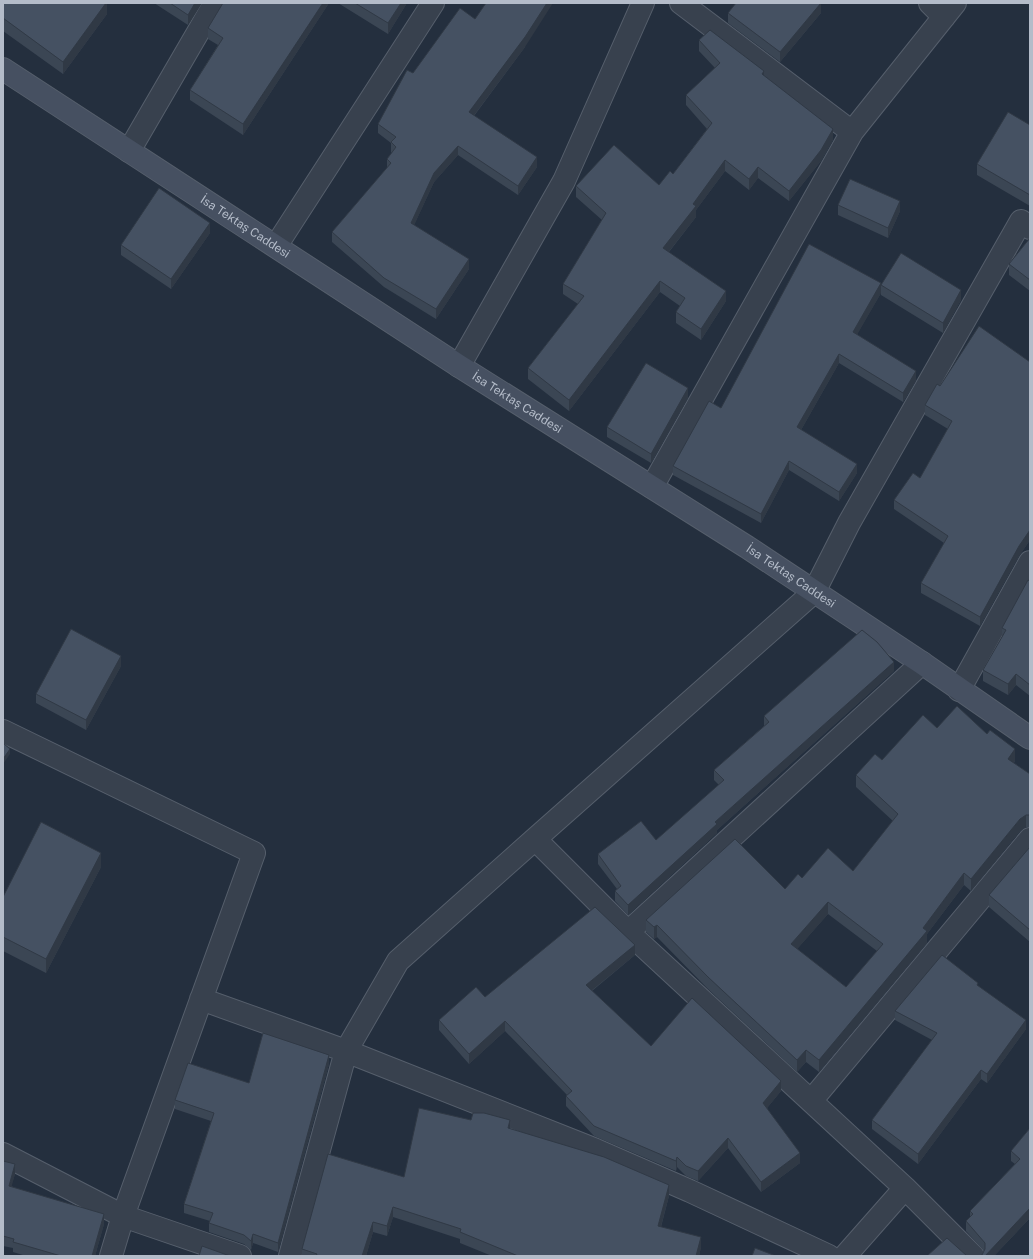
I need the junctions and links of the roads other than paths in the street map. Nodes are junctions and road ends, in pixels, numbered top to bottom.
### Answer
1 (215, 3) edge
2 (433, 3) edge
3 (643, 3) edge
4 (681, 3) edge
5 (943, 8) edge
6 (3, 69) edge
7 (852, 132) junction
8 (129, 151) junction
9 (1027, 218) edge
10 (276, 246) junction
11 (459, 366) junction
12 (652, 487) junction
13 (1030, 562) edge
14 (814, 592) junction
15 (922, 663) junction
16 (959, 690) junction
17 (3, 731) edge
18 (1030, 738) edge
19 (535, 839) junction
20 (1030, 839) edge
21 (628, 932) junction
22 (201, 999) junction
23 (346, 1051) junction
24 (811, 1101) junction
25 (3, 1154) edge
26 (905, 1188) junction
27 (123, 1216) junction
28 (111, 1256) edge
29 (240, 1256) edge
30 (290, 1256) edge
31 (829, 1256) edge
32 (845, 1256) edge
33 (973, 1256) edge

1 - 8 street
2 - 10 street
3 - 11 street
4 - 7 street
5 - 7 street
6 - 8 street, İsa Tektaş Caddesi
7 - 12 street
8 - 10 street, İsa Tektaş Caddesi
9 - 14 street
10 - 11 street, İsa Tektaş Caddesi
11 - 12 street, İsa Tektaş Caddesi
12 - 14 street, İsa Tektaş Caddesi
13 - 16 street
14 - 15 street, İsa Tektaş Caddesi
14 - 19 street
15 - 16 street, İsa Tektaş Caddesi
15 - 21 street
16 - 18 street, İsa Tektaş Caddesi
17 - 22 street
19 - 21 street
19 - 23 street
20 - 24 street
21 - 24 street
22 - 23 street
22 - 27 street
23 - 30 street
23 - 31 street
24 - 26 street
25 - 27 street
26 - 32 street
26 - 33 street
27 - 28 street
27 - 29 street

